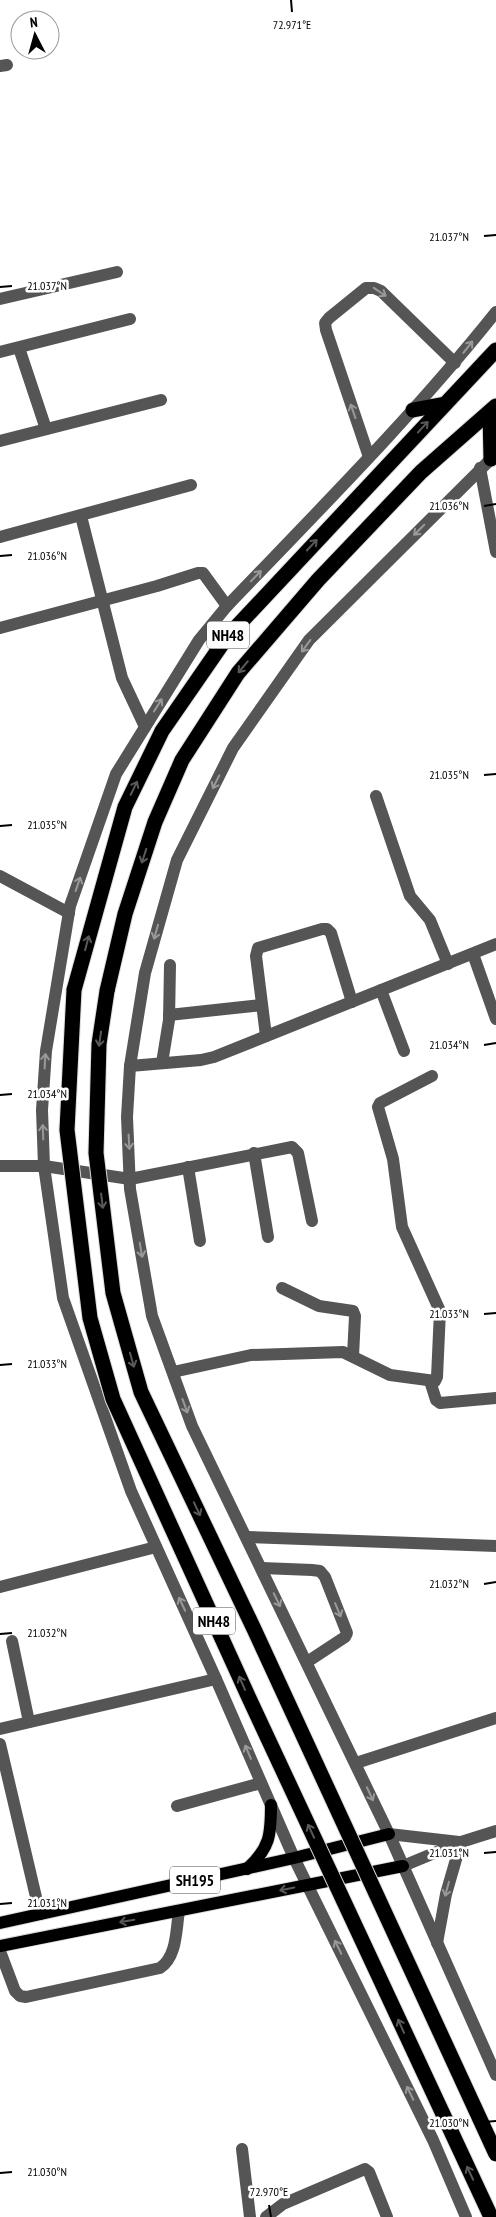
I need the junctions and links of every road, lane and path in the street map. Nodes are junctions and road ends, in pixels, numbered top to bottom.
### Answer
1 (117, 272) dead end
2 (0, 299) edge
3 (496, 312) edge
4 (130, 319) dead end
5 (19, 348) junction
6 (496, 350) edge
7 (0, 352) edge
8 (455, 363) junction
9 (161, 400) dead end
10 (445, 404) junction
11 (493, 409) edge
12 (413, 410) junction
13 (46, 429) junction
14 (0, 441) edge
15 (369, 457) junction
16 (489, 460) edge
17 (191, 485) dead end
18 (81, 516) junction
19 (0, 537) edge
20 (496, 552) edge
21 (101, 601) junction
22 (227, 606) junction
23 (0, 628) edge
24 (144, 728) junction
25 (376, 796) dead end
26 (0, 876) edge
27 (69, 913) junction
28 (496, 944) edge
29 (473, 954) junction
30 (448, 964) junction
31 (170, 965) dead end
32 (381, 990) junction
33 (352, 1002) junction
34 (262, 1004) junction
35 (169, 1015) junction
36 (496, 1019) edge
37 (266, 1036) junction
38 (404, 1051) dead end
39 (162, 1063) junction
40 (130, 1066) junction
41 (432, 1076) dead end
42 (254, 1153) junction
43 (44, 1160) junction
44 (0, 1166) edge
45 (188, 1167) junction
46 (130, 1173) junction
47 (312, 1220) dead end
48 (268, 1237) dead end
49 (200, 1241) dead end
50 (282, 1288) dead end
51 (353, 1356) junction
52 (173, 1372) junction
53 (430, 1381) junction
54 (496, 1398) edge
55 (247, 1537) junction
56 (496, 1546) edge
57 (156, 1547) junction
58 (262, 1568) junction
59 (0, 1587) edge
60 (12, 1641) dead end
61 (307, 1662) junction
62 (216, 1678) junction
63 (496, 1718) edge
64 (30, 1722) junction
65 (0, 1728) edge
66 (0, 1744) edge
67 (356, 1763) junction
68 (261, 1783) junction
69 (271, 1805) junction
70 (177, 1806) dead end
71 (496, 1831) edge
72 (389, 1834) junction
73 (461, 1842) junction
74 (294, 1858) junction
75 (403, 1866) junction
76 (247, 1869) junction
77 (307, 1884) junction
78 (179, 1911) junction
79 (40, 1914) junction
80 (0, 1923) edge
81 (438, 1943) junction
82 (0, 1946) edge
83 (0, 1951) edge
84 (496, 2074) edge
85 (242, 2150) dead end
86 (496, 2154) edge
87 (250, 2217) edge
88 (266, 2217) edge
89 (387, 2217) edge
90 (466, 2217) edge
91 (491, 2217) edge

1 - 2 street
8 -> 3 street
4 - 5 street
5 - 7 street
5 - 13 street
6 - 10 highway, NH48
8 - 12 street
15 -> 8 street
9 - 13 street
10 - 12 highway
91 -> 10 highway, NH48, bridge
11 - 16 highway
11 -> 86 highway, NH48, bridge
12 - 15 street
13 - 14 street
22 -> 15 street
16 - 20 street
16 -> 40 street
17 - 18 street
18 - 19 street
18 - 21 street
21 - 22 street
21 - 23 street
21 - 24 street
24 -> 22 street
27 -> 24 street
25 - 30 street
26 - 27 street
43 -> 27 street
28 - 29 street
29 - 30 street
29 - 36 street
30 - 32 street
31 - 35 street
32 - 33 street
32 - 38 street
33 - 34 street
33 - 37 street
34 - 35 street
34 - 37 street
35 - 39 street
37 - 39 street
39 - 40 street
40 -> 46 street
41 - 53 street
42 - 45 street
42 - 47 street
42 - 48 street
43 - 44 street
43 - 46 street
43 - 57 street
45 - 46 street
45 - 49 street
46 -> 52 street
50 - 51 street
51 - 52 street
51 - 53 street
52 -> 55 street
53 - 54 street
55 - 56 street
55 - 58 street
57 - 59 street
62 -> 57 street
58 -> 61 street
58 -> 61 street
60 - 64 street
61 - 67 street
62 - 64 street
68 -> 62 street
63 - 67 street
64 - 65 street
66 - 79 street
67 -> 72 street
68 - 69 street
68 - 70 street
69 - 74 street
69 - 76 main road
71 - 73 street
72 - 73 street
72 - 74 main road, SH195
72 - 75 street
73 - 75 street
73 -> 81 street
74 - 76 main road, SH195
74 - 77 street
75 - 77 main road
75 - 81 street
76 - 79 main road, SH195
77 -> 78 main road
90 -> 77 street
78 -> 82 main road
78 - 83 street
79 - 80 main road, SH195
81 - 84 street
85 - 87 street
88 - 89 street

